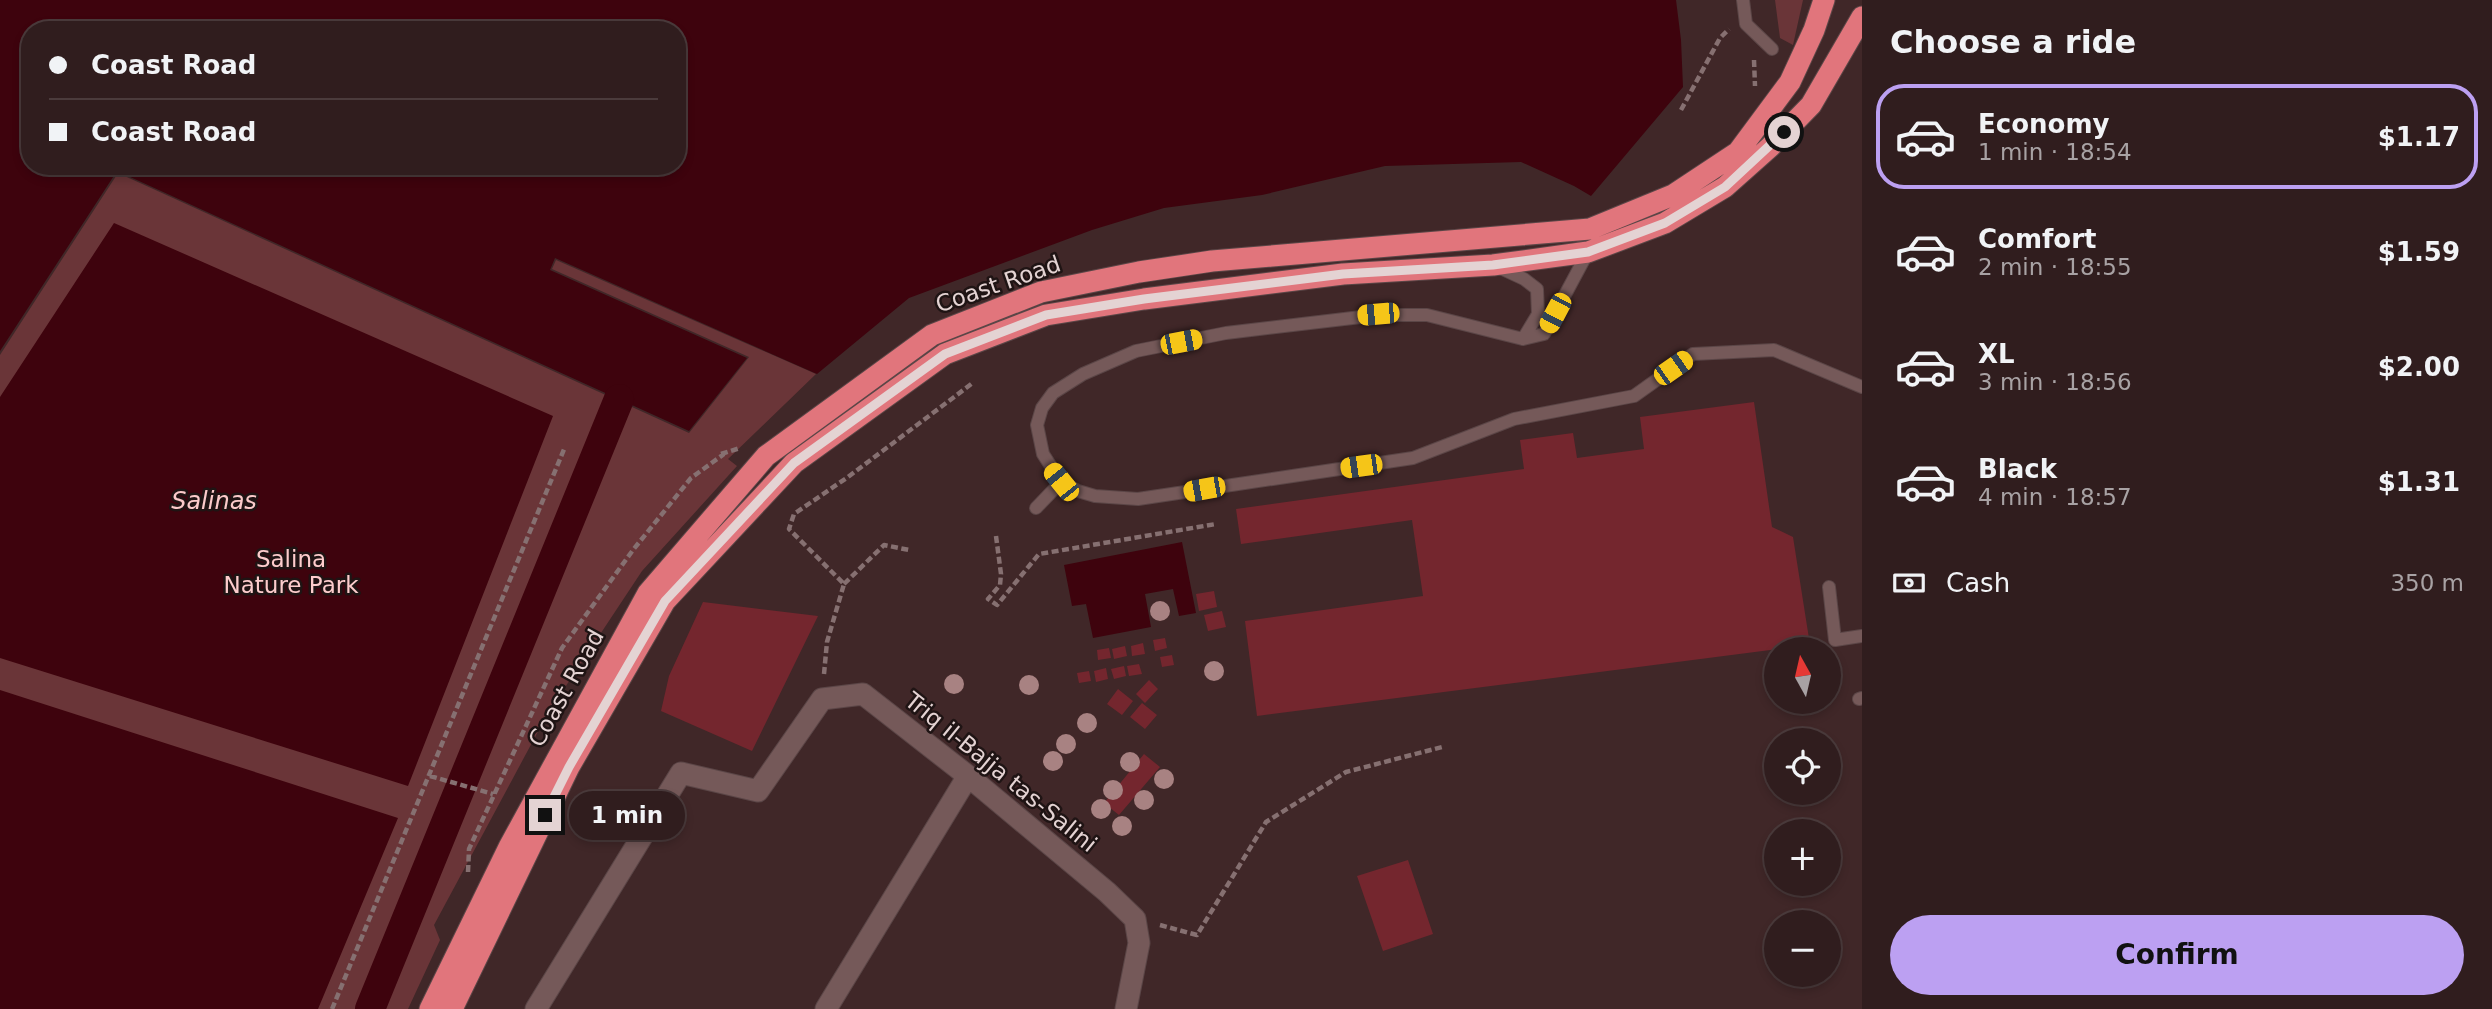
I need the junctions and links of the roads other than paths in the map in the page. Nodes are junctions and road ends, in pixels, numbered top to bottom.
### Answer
1 (1743, 0) edge
2 (1824, 0) edge
3 (1862, 17) edge
4 (1772, 49) dead end
5 (1588, 252) junction
6 (1493, 265) junction
7 (1523, 339) junction
8 (1862, 387) edge
9 (1061, 482) junction
10 (1036, 508) dead end
11 (1829, 587) dead end
12 (1862, 636) edge
13 (968, 776) junction
14 (430, 1009) edge
15 (452, 1009) edge
16 (536, 1009) edge
17 (827, 1009) edge
18 (1126, 1009) edge

1 - 4 lane
2 - 14 highway, Coast Road
3 - 5 highway, Coast Road
5 - 6 highway, Coast Road
5 - 7 lane
6 - 7 lane
6 - 15 highway, Coast Road
7 - 9 lane
8 - 9 lane
9 - 10 lane
11 - 12 lane
13 - 16 street, Triq il-Bajja tas-Salini
13 - 17 street
13 - 18 street, Triq il-Bajja tas-Salini

